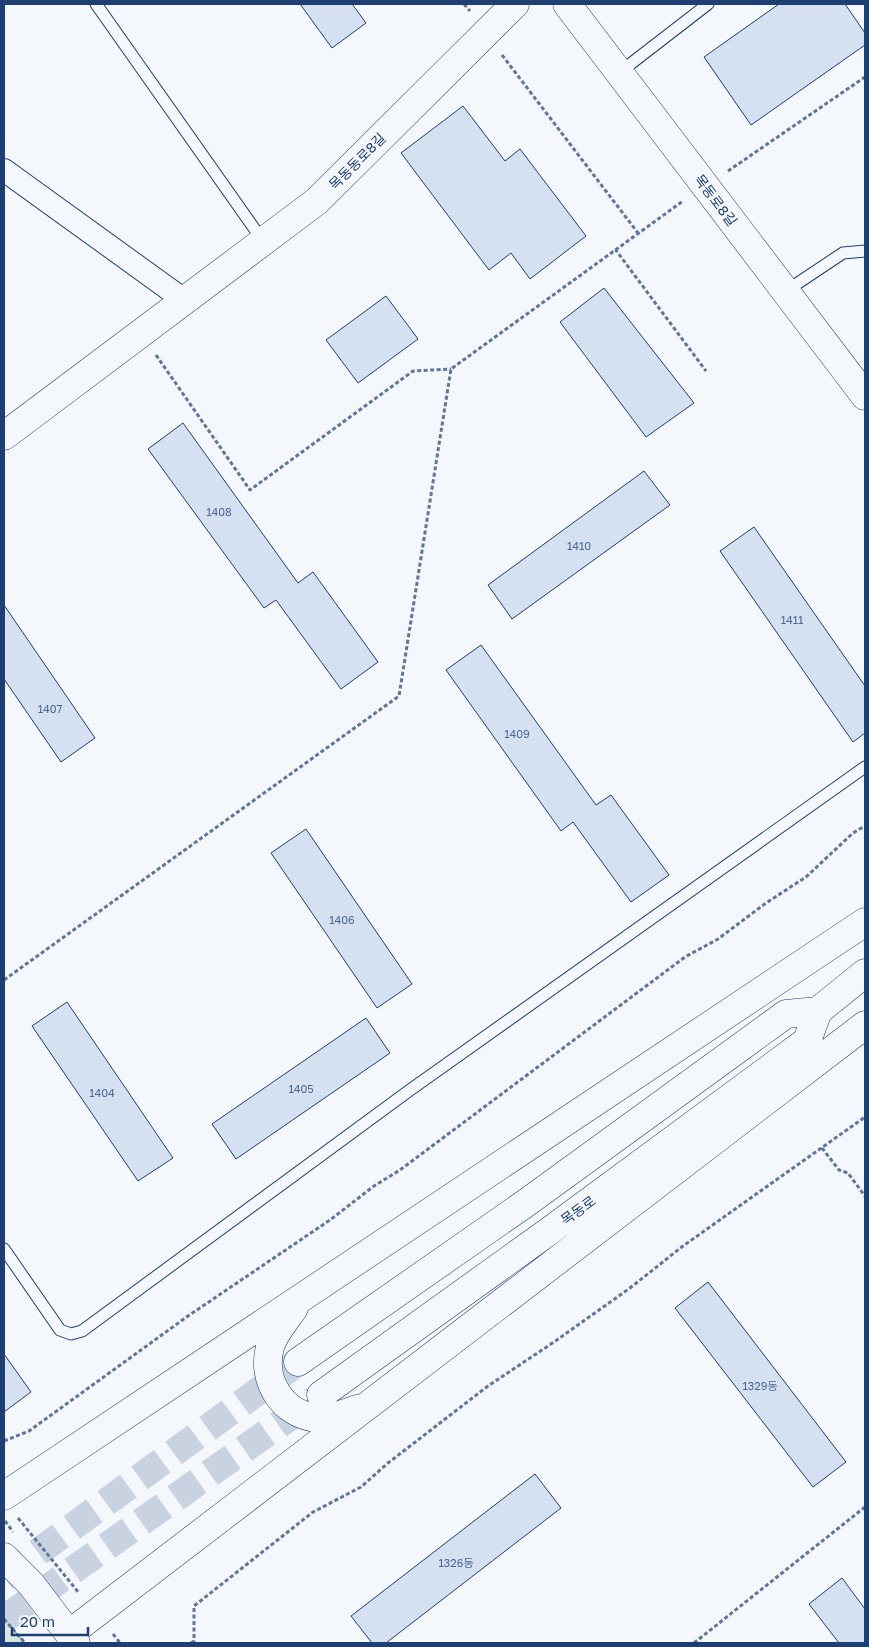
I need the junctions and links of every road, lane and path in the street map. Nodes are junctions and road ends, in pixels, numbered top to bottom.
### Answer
1 (96, 4) edge
2 (464, 4) edge
3 (515, 4) edge
4 (567, 4) edge
5 (708, 4) edge
6 (486, 34) junction
7 (620, 72) junction
8 (865, 77) edge
9 (4, 170) edge
10 (705, 186) junction
11 (638, 233) junction
12 (263, 241) junction
13 (615, 249) junction
14 (865, 251) edge
15 (786, 291) junction
16 (184, 300) junction
17 (141, 333) junction
18 (451, 369) junction
19 (706, 371) dead end
20 (865, 396) edge
21 (4, 436) edge
22 (865, 767) edge
23 (865, 826) edge
24 (865, 922) edge
25 (865, 973) edge
26 (4, 980) edge
27 (818, 1011) junction
28 (865, 1025) edge
29 (865, 1117) edge
30 (822, 1148) junction
31 (865, 1196) edge
32 (4, 1249) edge
33 (300, 1298) junction
34 (298, 1362) tunnel mouth
35 (321, 1395) tunnel mouth
36 (369, 1405) junction
37 (4, 1441) edge
38 (10, 1506) edge
39 (865, 1508) edge
40 (4, 1557) edge
41 (96, 1613) junction
42 (4, 1619) edge
43 (73, 1639) edge
44 (25, 1643) edge
45 (120, 1643) edge
46 (191, 1643) edge
47 (694, 1643) edge

1 - 12 lane
2 - 6 path
3 - 6 main road, 목동동로8길
4 - 7 main road, 목동로8길
5 - 7 lane
6 - 11 path
6 - 12 main road, 목동동로8길
7 - 10 main road, 목동로8길
8 - 10 path
9 - 16 street
10 - 11 path
10 - 15 main road, 목동로8길
11 - 13 path
12 - 16 main road, 목동동로8길
13 - 18 path
13 - 19 path
14 - 15 lane
15 - 20 main road, 목동로8길
16 - 17 main road, 목동동로8길
17 - 18 path
17 - 21 main road, 목동동로8길
18 - 26 path
22 - 32 lane
23 - 37 path
24 - 33 main road
25 - 27 main road
27 - 34 main road
27 - 35 main road, 목동로
28 - 36 main road
29 - 30 path
30 - 31 path
30 - 46 path
33 - 36 main road
33 - 38 main road
36 - 41 main road
38 - 41 path
39 - 47 path
40 - 43 main road
41 - 43 main road
41 - 45 path
42 - 44 path

